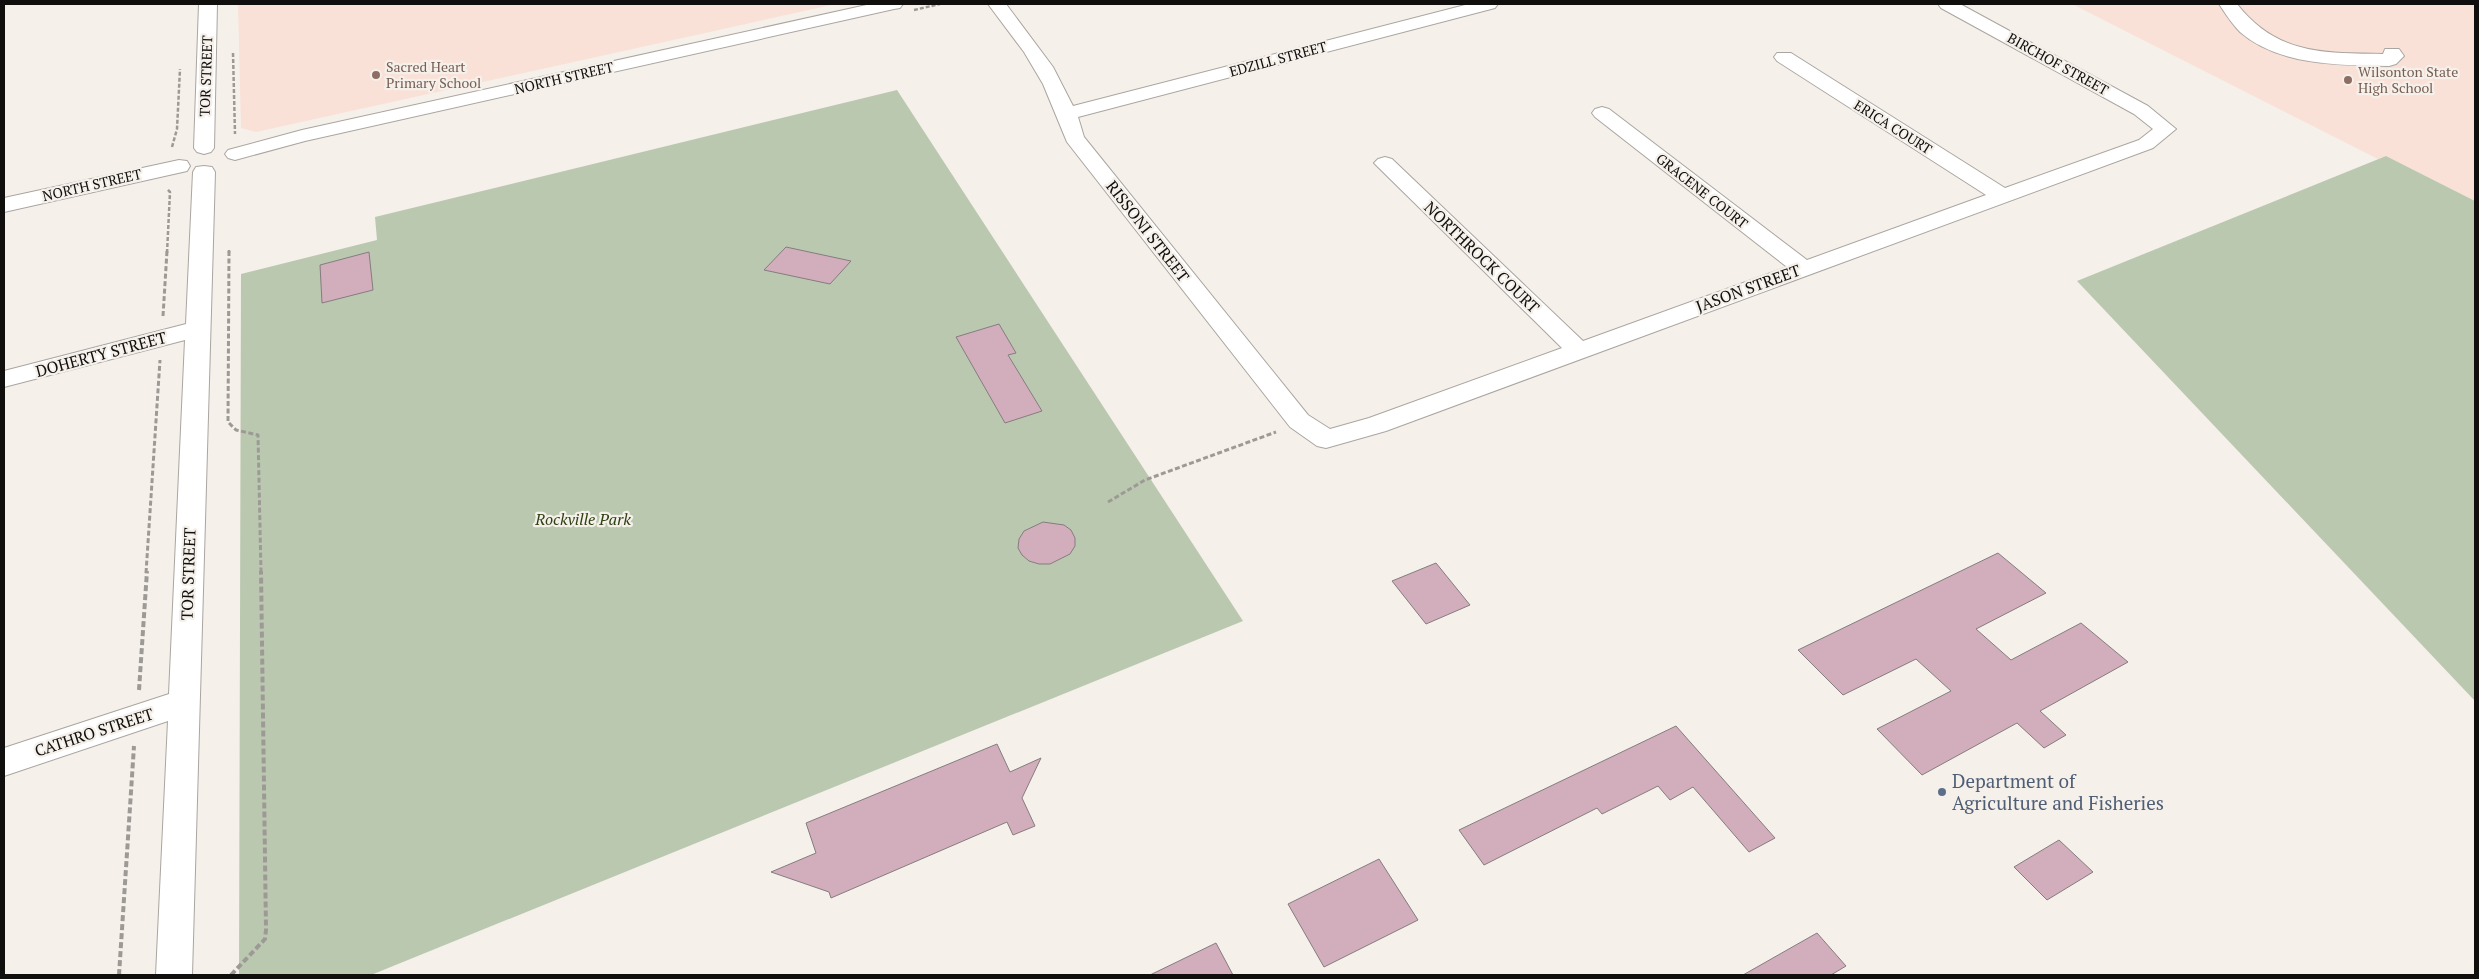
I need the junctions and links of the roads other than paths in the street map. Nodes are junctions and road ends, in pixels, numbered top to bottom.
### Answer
1 (208, 4) edge
2 (894, 4) edge
3 (997, 4) edge
4 (1489, 4) edge
5 (1947, 4) edge
6 (2228, 4) edge
7 (2392, 52) dead end
8 (1784, 57) dead end
9 (1602, 113) dead end
10 (1068, 114) junction
11 (2166, 129) joint
12 (188, 159) junction
13 (1385, 163) dead end
14 (2002, 196) junction
15 (4, 204) edge
16 (1803, 268) junction
17 (198, 329) junction
18 (1578, 350) junction
19 (4, 379) edge
20 (1326, 439) joint
21 (184, 702) junction
22 (4, 762) edge
23 (174, 975) edge

1 - 12 street, TOR STREET
2 - 12 street, NORTH STREET
3 - 10 street, RISSONI STREET
4 - 10 street, EDZILL STREET
5 - 11 street, BIRCHOF STREET
6 - 7 street
8 - 14 street, ERICA COURT
9 - 16 street, GRACENE COURT
10 - 20 street, RISSONI STREET
11 - 14 street, JASON STREET
12 - 15 street, NORTH STREET
12 - 17 street, TOR STREET
13 - 18 street, NORTHROCK COURT
14 - 16 street, JASON STREET
16 - 18 street, JASON STREET
17 - 19 street, DOHERTY STREET
17 - 21 street, TOR STREET
18 - 20 street, JASON STREET
21 - 22 street, CATHRO STREET
21 - 23 street, TOR STREET

